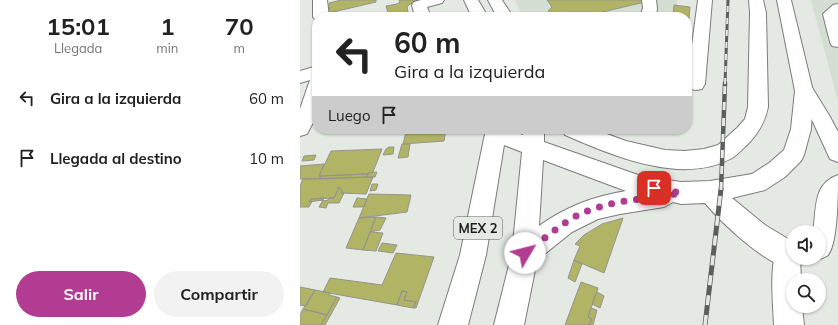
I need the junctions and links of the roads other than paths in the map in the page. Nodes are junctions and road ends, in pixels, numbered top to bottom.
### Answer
1 (320, 0) edge
2 (436, 0) edge
3 (471, 0) edge
4 (495, 0) edge
5 (649, 0) edge
6 (705, 0) edge
7 (756, 0) edge
8 (784, 0) edge
9 (838, 8) edge
10 (320, 12) edge
11 (421, 12) edge
12 (477, 12) edge
13 (502, 12) edge
14 (649, 12) edge
15 (838, 42) edge
16 (312, 73) edge
17 (300, 77) edge
18 (696, 84) dead end
19 (804, 91) junction
20 (312, 102) edge
21 (300, 128) edge
22 (496, 134) edge
23 (509, 134) edge
24 (584, 134) edge
25 (534, 138) edge
26 (838, 153) edge
27 (838, 185) edge
28 (710, 192) junction
29 (681, 193) junction
30 (826, 225) edge
31 (786, 252) edge
32 (525, 253) junction
33 (789, 265) edge
34 (453, 325) edge
35 (509, 325) edge
36 (789, 325) edge

1 - 10 main road
2 - 11 main road
3 - 12 main road
4 - 13 main road
5 - 14 main road
6 - 18 main road
7 - 24 main road
8 - 19 main road
9 - 15 main road
16 - 17 main road
19 - 26 main road
19 - 28 main road
20 - 21 main road
22 - 34 main road, MEX 2
23 - 25 main road
25 - 29 main road
25 - 32 main road
27 - 30 main road
28 - 29 main road
28 - 31 main road
29 - 32 main road
32 - 35 main road
33 - 36 main road

